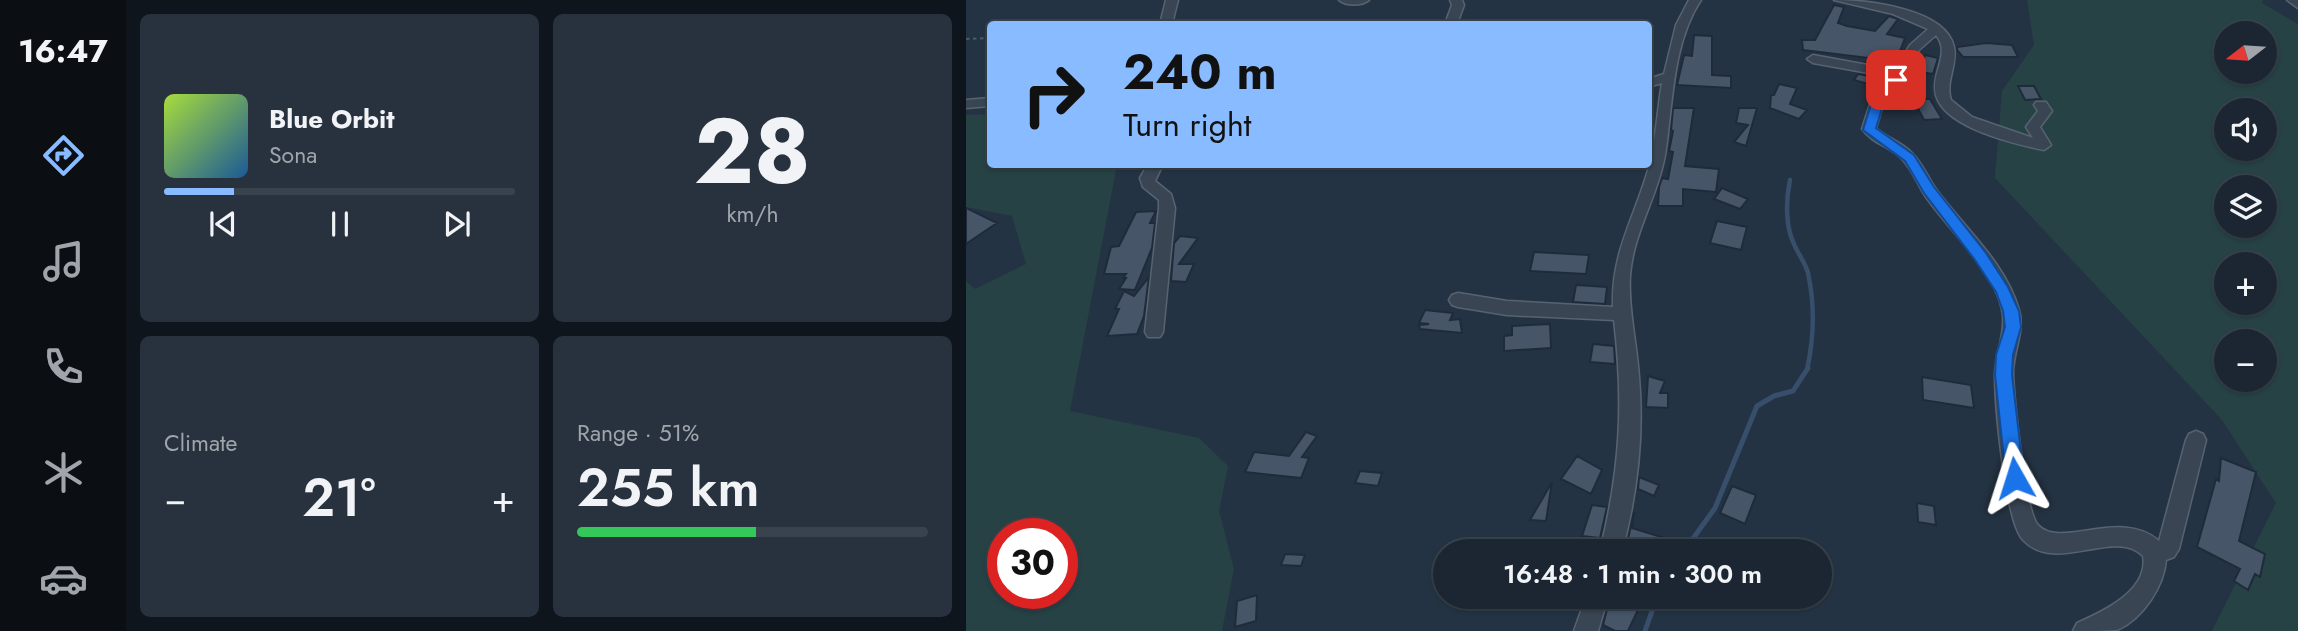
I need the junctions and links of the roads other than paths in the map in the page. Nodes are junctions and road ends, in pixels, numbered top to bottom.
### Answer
1 (1172, 0) edge
2 (1345, 0) edge
3 (1363, 0) edge
4 (1456, 0) edge
5 (1695, 0) edge
6 (1840, 0) edge
7 (2292, 0) edge
8 (2298, 5) edge
9 (1163, 21) edge
10 (1452, 21) edge
11 (1936, 29) junction
12 (1813, 59) dead end
13 (1898, 74) junction
14 (1670, 76) junction
15 (1652, 82) edge
16 (987, 102) edge
17 (966, 104) edge
18 (2041, 105) dead end
19 (1153, 168) edge
20 (1458, 300) dead end
21 (1622, 314) junction
22 (1154, 332) dead end
23 (2196, 440) dead end
24 (1614, 539) edge
25 (2155, 553) junction
26 (1593, 609) edge
27 (1586, 631) edge
28 (2085, 631) edge

1 - 9 street
2 - 3 street
4 - 10 street
5 - 14 street
6 - 11 street
7 - 8 street
11 - 13 street
11 - 18 street
12 - 13 street
13 - 25 street
14 - 15 street
14 - 21 street
16 - 17 street
19 - 22 street
20 - 21 street
21 - 24 street
23 - 25 street
25 - 28 street
26 - 27 street

